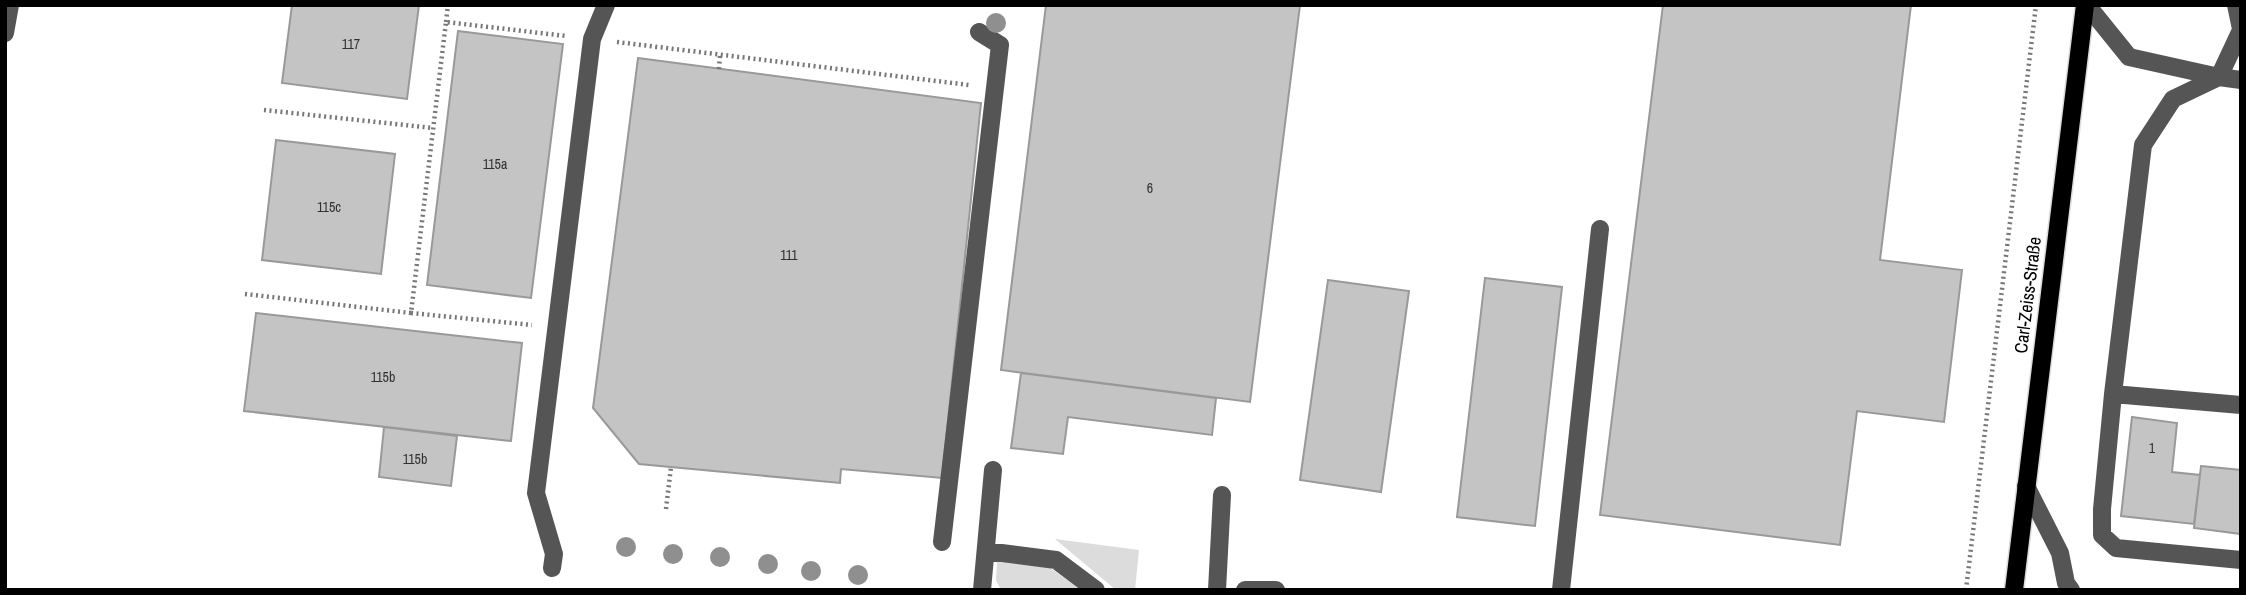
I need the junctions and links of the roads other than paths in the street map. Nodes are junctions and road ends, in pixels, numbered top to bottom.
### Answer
1 (10, 5) edge
2 (606, 5) edge
3 (2086, 5) edge
4 (2236, 5) edge
5 (2241, 30) edge
6 (979, 32) dead end
7 (5, 33) edge
8 (2219, 77) junction
9 (2241, 80) edge
10 (1600, 229) dead end
11 (2113, 394) junction
12 (2241, 405) edge
13 (993, 470) dead end
14 (2026, 486) junction
15 (1222, 495) dead end
16 (942, 542) dead end
17 (986, 551) junction
18 (2241, 560) edge
19 (552, 568) dead end
20 (982, 590) edge
21 (1096, 590) edge
22 (1217, 590) edge
23 (1245, 590) edge
24 (1276, 590) edge
25 (1561, 590) edge
26 (2014, 590) edge
27 (2071, 590) edge

1 - 7 street
2 - 19 street
3 - 8 street
3 - 14 main road, Carl-Zeiss-Straße
4 - 5 street
5 - 8 street
6 - 16 street
8 - 9 street
8 - 11 street
10 - 25 street
11 - 12 street
11 - 18 street
13 - 17 street
14 - 26 main road, Carl-Zeiss-Straße
14 - 27 street
15 - 22 street
17 - 20 street
17 - 21 street
23 - 24 street

